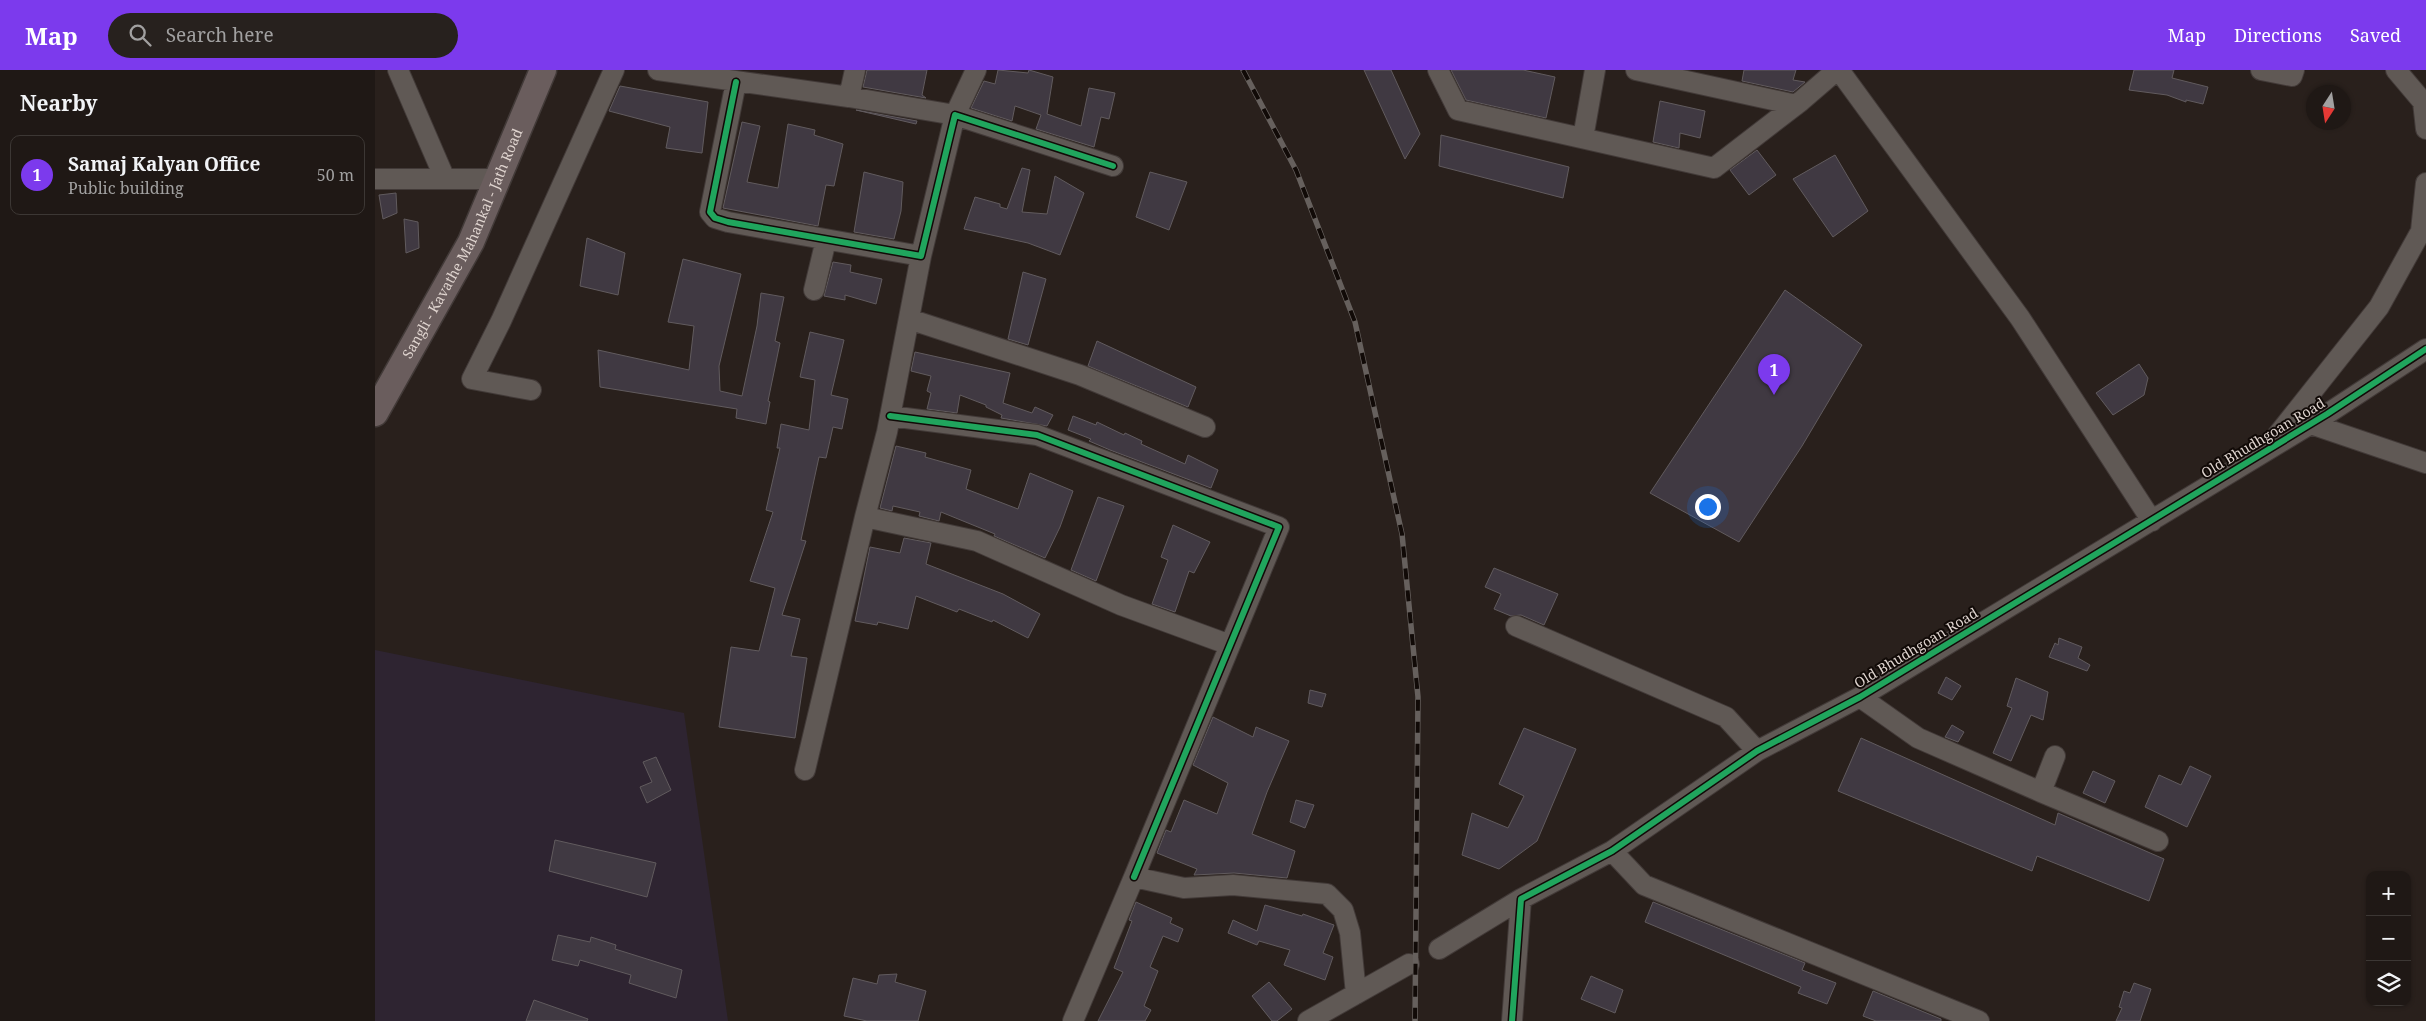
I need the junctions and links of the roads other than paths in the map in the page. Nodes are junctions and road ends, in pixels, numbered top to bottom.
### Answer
1 (398, 70) edge
2 (543, 70) edge
3 (614, 70) edge
4 (658, 70) edge
5 (855, 70) edge
6 (976, 70) edge
7 (1438, 70) edge
8 (1595, 70) edge
9 (1636, 70) edge
10 (1838, 70) edge
11 (2261, 70) edge
12 (2294, 70) edge
13 (2396, 70) edge
14 (697, 73) edge
15 (736, 82) junction
16 (849, 97) junction
17 (1797, 105) junction
18 (955, 115) junction
19 (2426, 129) edge
20 (1583, 138) junction
21 (1113, 166) dead end
22 (375, 178) edge
23 (445, 179) junction
24 (497, 179) junction
25 (2426, 186) edge
26 (826, 240) junction
27 (921, 256) junction
28 (814, 290) dead end
29 (909, 319) junction
30 (2426, 349) edge
31 (531, 390) dead end
32 (375, 413) edge
33 (890, 416) junction
34 (2311, 424) junction
35 (1205, 427) dead end
36 (2265, 452) junction
37 (2426, 463) edge
38 (865, 517) junction
39 (2151, 521) junction
40 (1516, 626) dead end
41 (1229, 645) junction
42 (1860, 697) junction
43 (1757, 751) junction
44 (2055, 756) dead end
45 (805, 770) dead end
46 (2041, 792) junction
47 (2159, 841) dead end
48 (1612, 851) junction
49 (1134, 877) junction
50 (1521, 899) junction
51 (1439, 949) dead end
52 (1409, 964) dead end
53 (1356, 994) junction
54 (1073, 1021) edge
55 (1308, 1021) edge
56 (1512, 1021) edge
57 (1979, 1021) edge

1 - 23 street
2 - 24 main road, Sangli - Kavathe Mahankal - Jath Road
3 - 31 street
4 - 14 street
5 - 16 street
6 - 18 street
7 - 20 street
8 - 20 street
9 - 17 street
10 - 17 street
10 - 39 street
11 - 12 street
13 - 19 street
14 - 15 street
15 - 16 street
15 - 26 street
16 - 18 street
17 - 20 street
18 - 21 street
18 - 27 street
22 - 23 street
23 - 24 street
24 - 32 main road, Sangli - Kavathe Mahankal - Jath Road
25 - 36 street
26 - 27 street
26 - 28 street
27 - 29 street
29 - 33 street
29 - 35 street
30 - 34 street, Old Bhudhgoan Road
33 - 38 street
33 - 41 street
34 - 36 street, Old Bhudhgoan Road
34 - 37 street
36 - 39 street, Old Bhudhgoan Road
38 - 41 street
38 - 45 street
39 - 42 street, Old Bhudhgoan Road
40 - 43 street
41 - 49 street
42 - 43 street, Old Bhudhgoan Road
42 - 46 street
43 - 48 street, Old Bhudhgoan Road
44 - 46 street
46 - 47 street
48 - 50 street, Old Bhudhgoan Road
48 - 57 street
49 - 53 street
49 - 54 street
50 - 51 street, Old Bhudhgoan Road
50 - 56 street
52 - 53 street
53 - 55 street

